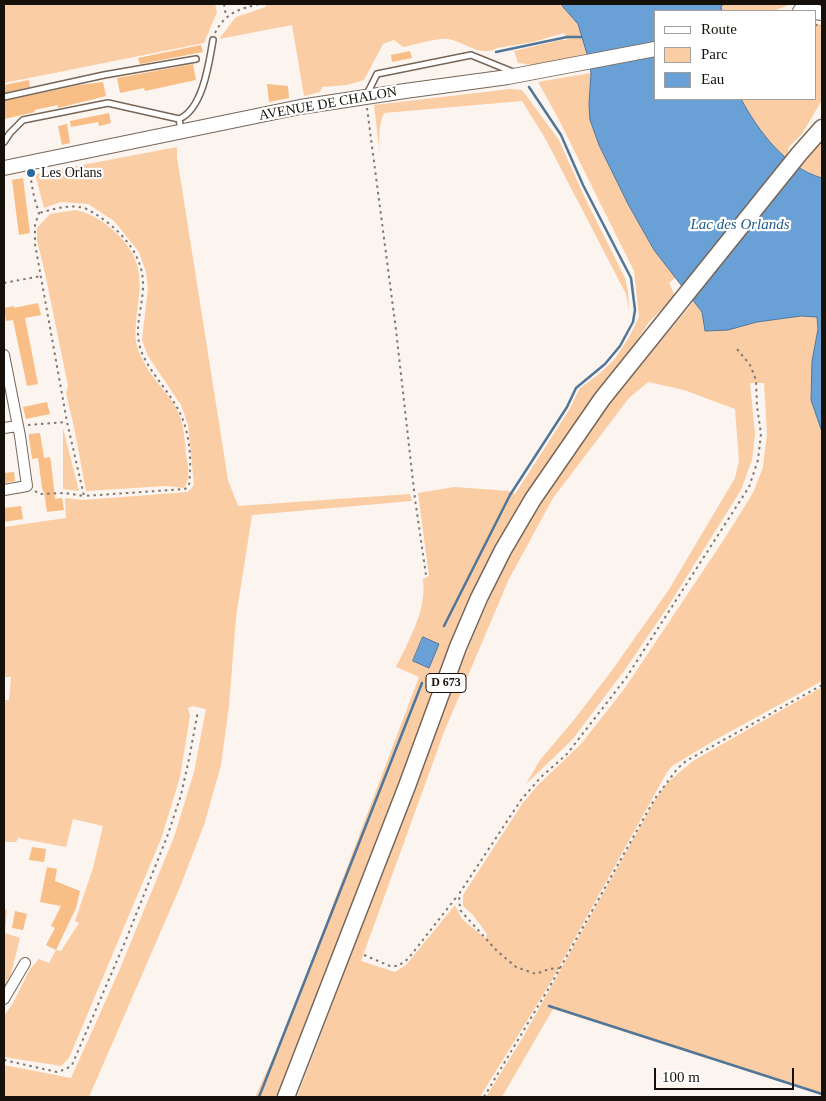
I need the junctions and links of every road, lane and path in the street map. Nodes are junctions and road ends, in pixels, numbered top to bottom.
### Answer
1 (224, 4) edge
2 (259, 4) edge
3 (226, 16) junction
4 (213, 40) joint
5 (654, 49) edge
6 (196, 59) dead end
7 (520, 75) junction
8 (366, 96) junction
9 (4, 97) edge
10 (822, 117) edge
11 (180, 125) junction
12 (817, 133) edge
13 (4, 142) edge
14 (28, 162) junction
15 (4, 165) edge
16 (39, 213) junction
17 (41, 276) junction
18 (4, 283) edge
19 (737, 348) dead end
20 (4, 356) edge
21 (67, 422) junction
22 (18, 426) junction
23 (4, 428) edge
24 (27, 486) junction
25 (4, 490) edge
26 (84, 496) junction
27 (426, 574) dead end
28 (822, 685) edge
29 (198, 711) dead end
30 (459, 894) junction
31 (364, 955) dead end
32 (25, 963) dead end
33 (560, 968) junction
34 (4, 997) edge
35 (4, 1060) edge
36 (286, 1097) edge
37 (484, 1097) edge

1 - 3 path
2 - 3 path
3 - 4 path
4 - 11 lane
5 - 7 main road, AVENUE DE CHALON
6 - 9 lane
7 - 8 main road, AVENUE DE CHALON
7 - 8 lane
8 - 11 main road, AVENUE DE CHALON
8 - 27 path
10 - 12 main road, D 673
11 - 13 lane
11 - 14 main road, AVENUE DE CHALON
12 - 36 main road, D 673
14 - 15 main road, AVENUE DE CHALON
14 - 16 path
16 - 17 path
16 - 26 path
17 - 18 path
17 - 21 path
19 - 30 path
20 - 22 street
21 - 22 path
21 - 26 path
22 - 23 street
22 - 24 street
24 - 25 street
24 - 26 path
28 - 33 path
29 - 35 path
30 - 31 path
30 - 33 path
32 - 34 street
33 - 37 path

